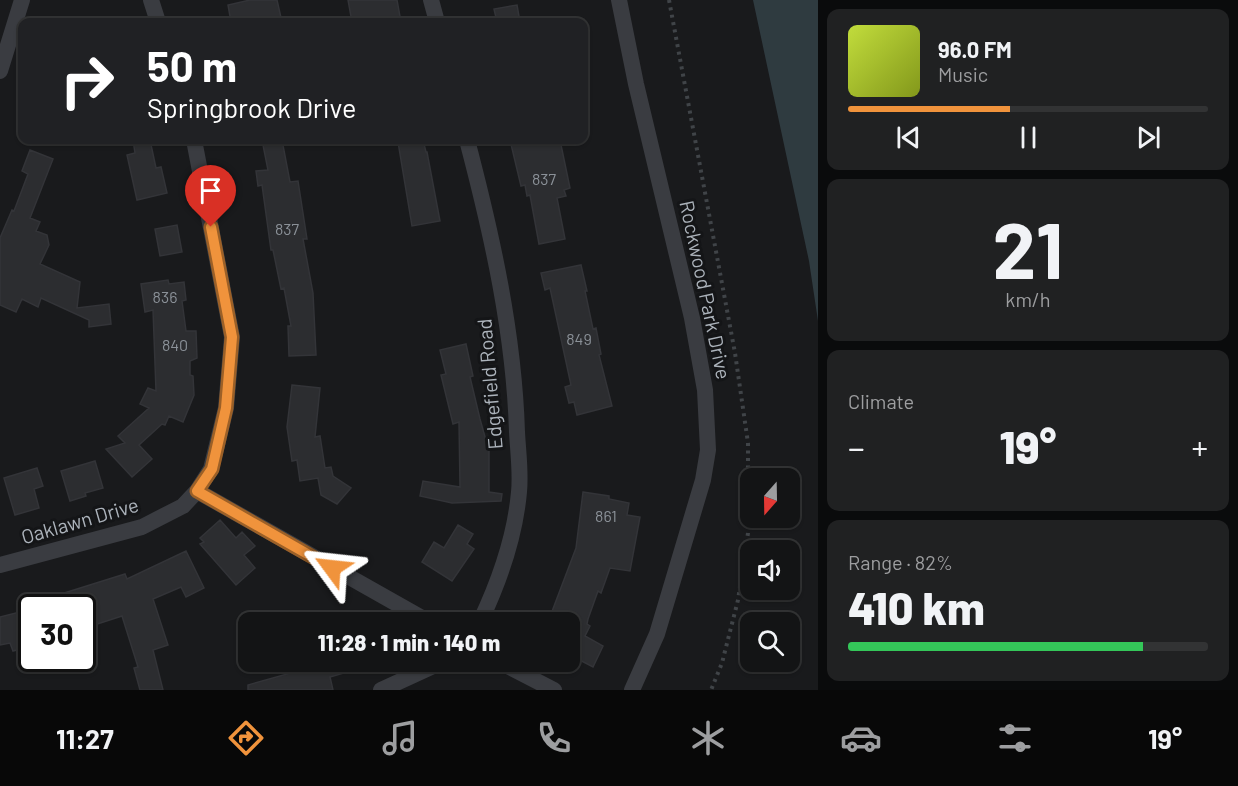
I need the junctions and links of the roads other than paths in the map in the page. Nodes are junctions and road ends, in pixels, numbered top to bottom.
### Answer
1 (22, 0) edge
2 (151, 0) edge
3 (432, 0) edge
4 (619, 0) edge
5 (157, 18) edge
6 (435, 18) edge
7 (0, 71) edge
8 (195, 144) edge
9 (467, 144) edge
10 (197, 491) junction
11 (0, 565) edge
12 (411, 612) edge
13 (485, 612) edge
14 (420, 672) edge
15 (519, 672) edge
16 (381, 690) edge
17 (554, 690) edge
18 (632, 690) edge

1 - 7 street
2 - 5 street
3 - 6 street
4 - 18 street, Rockwood Park Drive
8 - 10 street, Oaklawn Drive
9 - 13 street, Edgefield Road
10 - 11 street, Oaklawn Drive
10 - 12 street
14 - 16 street
15 - 17 street

